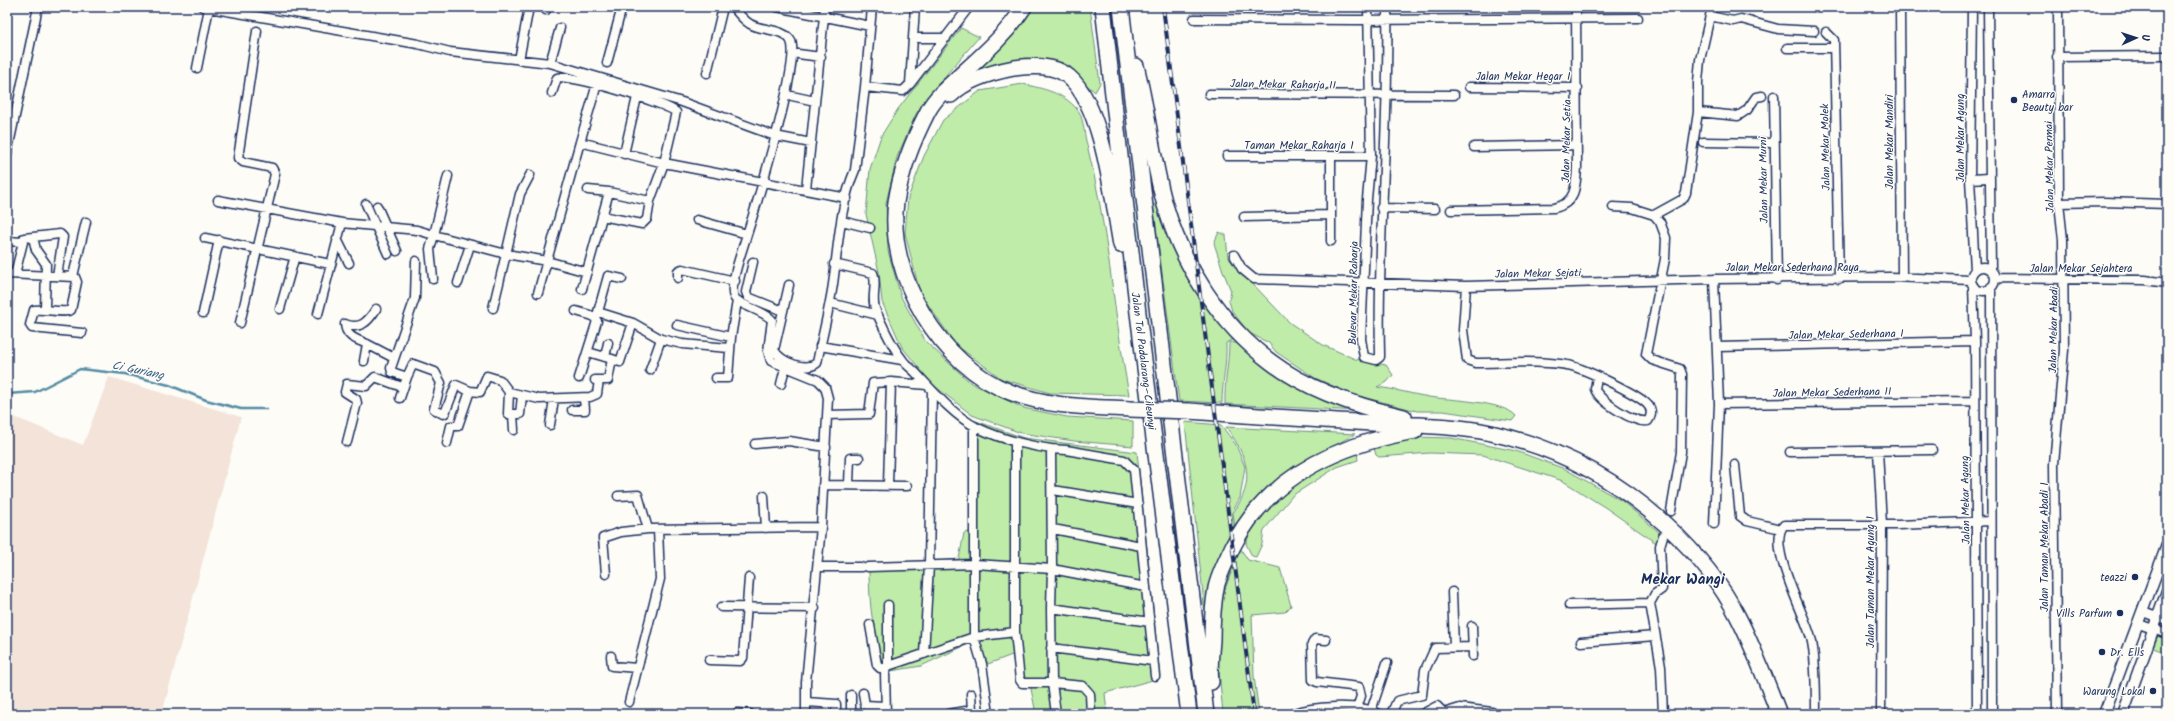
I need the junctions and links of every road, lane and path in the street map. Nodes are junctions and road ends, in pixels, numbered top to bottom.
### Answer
1 (38, 7) edge
2 (529, 7) edge
3 (622, 7) edge
4 (723, 7) edge
5 (733, 7) edge
6 (825, 7) edge
7 (872, 7) edge
8 (915, 7) edge
9 (970, 7) edge
10 (1024, 7) edge
11 (1103, 7) edge
12 (1368, 7) edge
13 (1387, 7) edge
14 (1576, 7) edge
15 (1712, 7) edge
16 (1900, 7) edge
17 (1972, 7) edge
18 (1988, 7) edge
19 (2058, 7) edge
20 (206, 8) edge
21 (781, 8) edge
22 (1121, 8) edge
23 (1710, 16) junction
24 (824, 18) junction
25 (1194, 18) dead end
26 (1576, 18) junction
27 (1638, 18) dead end
28 (1387, 19) junction
29 (1368, 20) junction
30 (870, 26) junction
31 (560, 28) dead end
32 (257, 31) dead end
33 (1814, 31) dead end
34 (1826, 32) dead end
35 (912, 38) junction
36 (946, 38) junction
37 (1787, 48) dead end
38 (1834, 48) junction
39 (798, 54) dead end
40 (2166, 56) dead end
41 (820, 57) junction
42 (2057, 57) junction
43 (519, 60) junction
44 (607, 62) dead end
45 (550, 64) junction
46 (197, 68) dead end
47 (707, 73) dead end
48 (597, 84) junction
49 (910, 84) junction
50 (865, 87) junction
51 (1469, 87) dead end
52 (1578, 88) junction
53 (552, 93) dead end
54 (1209, 94) dead end
55 (1454, 95) dead end
56 (792, 96) dead end
57 (1371, 96) junction
58 (1386, 96) junction
59 (1762, 96) dead end
60 (1774, 96) dead end
61 (637, 97) junction
62 (815, 101) junction
63 (1698, 112) junction
64 (10, 127) edge
65 (920, 128) junction
66 (775, 136) junction
67 (580, 142) junction
68 (1703, 142) dead end
69 (811, 143) junction
70 (1773, 143) junction
71 (1576, 145) junction
72 (1474, 147) dead end
73 (7, 154) edge
74 (624, 154) junction
75 (1227, 156) dead end
76 (1331, 156) junction
77 (1371, 156) junction
78 (664, 163) junction
79 (530, 175) dead end
80 (448, 176) dead end
81 (1989, 178) junction
82 (1970, 179) junction
83 (763, 180) junction
84 (588, 190) dead end
85 (806, 190) junction
86 (608, 192) junction
87 (847, 198) junction
88 (218, 200) dead end
89 (650, 200) junction
90 (2059, 203) junction
91 (366, 204) dead end
92 (2167, 204) edge
93 (377, 206) dead end
94 (1613, 207) dead end
95 (1381, 208) junction
96 (1435, 209) dead end
97 (267, 210) junction
98 (1451, 210) dead end
99 (1330, 215) junction
100 (1654, 215) junction
101 (602, 216) junction
102 (1244, 217) dead end
103 (697, 220) dead end
104 (842, 221) junction
105 (86, 222) dead end
106 (342, 224) junction
107 (375, 226) junction
108 (387, 227) junction
109 (870, 228) dead end
110 (747, 234) junction
111 (434, 235) junction
112 (33, 237) junction
113 (205, 238) dead end
114 (337, 239) junction
115 (219, 240) junction
116 (7, 241) edge
117 (1331, 241) dead end
118 (22, 242) junction
119 (470, 245) junction
120 (258, 248) junction
121 (397, 251) dead end
122 (388, 254) dead end
123 (506, 254) junction
124 (1234, 255) dead end
125 (295, 256) junction
126 (416, 261) dead end
127 (547, 261) junction
128 (753, 262) dead end
129 (349, 263) dead end
130 (330, 264) junction
131 (834, 264) junction
132 (1975, 270) junction
133 (1991, 270) junction
134 (587, 272) junction
135 (11, 274) edge
136 (45, 275) junction
137 (57, 276) junction
138 (73, 276) junction
139 (1902, 277) junction
140 (678, 278) dead end
141 (1995, 278) junction
142 (2064, 278) junction
143 (433, 279) dead end
144 (622, 279) dead end
145 (1714, 279) junction
146 (1839, 279) junction
147 (1660, 280) junction
148 (1777, 280) junction
149 (735, 281) junction
150 (458, 283) dead end
151 (1361, 283) junction
152 (1972, 283) junction
153 (2167, 283) edge
154 (1378, 284) junction
155 (789, 285) dead end
156 (1466, 286) junction
157 (1991, 287) junction
158 (582, 290) dead end
159 (538, 293) dead end
160 (737, 301) junction
161 (830, 303) junction
162 (280, 308) dead end
163 (493, 308) dead end
164 (45, 309) junction
165 (376, 309) dead end
166 (783, 310) junction
167 (576, 311) dead end
168 (1138, 313) junction
169 (204, 314) dead end
170 (318, 314) dead end
171 (878, 315) junction
172 (240, 323) dead end
173 (633, 323) junction
174 (677, 325) dead end
175 (82, 332) dead end
176 (731, 337) junction
177 (662, 339) junction
178 (1975, 341) junction
179 (608, 342) dead end
180 (367, 344) junction
181 (820, 346) junction
182 (1717, 347) junction
183 (729, 348) junction
184 (588, 352) junction
185 (394, 358) junction
186 (608, 358) junction
187 (902, 360) junction
188 (364, 361) dead end
189 (785, 368) junction
190 (650, 370) dead end
191 (1597, 376) junction
192 (407, 377) junction
193 (579, 378) dead end
194 (716, 378) dead end
195 (2063, 381) joint
196 (892, 382) junction
197 (781, 384) dead end
198 (402, 387) junction
199 (929, 388) junction
200 (470, 391) junction
201 (509, 392) junction
202 (522, 396) junction
203 (400, 398) dead end
204 (584, 398) junction
205 (554, 399) junction
206 (1975, 401) junction
207 (1719, 404) junction
208 (572, 410) dead end
209 (513, 414) junction
210 (828, 415) junction
211 (550, 425) dead end
212 (974, 426) junction
213 (1441, 426) junction
214 (514, 430) dead end
215 (347, 442) dead end
216 (1015, 442) junction
217 (447, 443) dead end
218 (755, 444) dead end
219 (826, 447) junction
220 (1051, 449) junction
221 (1932, 450) dead end
222 (1878, 451) junction
223 (1790, 452) dead end
224 (859, 458) dead end
225 (1735, 465) dead end
226 (849, 484) junction
227 (823, 485) junction
228 (888, 485) junction
229 (907, 486) dead end
230 (1053, 490) junction
231 (618, 496) dead end
232 (764, 496) dead end
233 (1138, 504) junction
234 (1671, 511) dead end
235 (1976, 521) junction
236 (1990, 521) junction
237 (1714, 524) dead end
238 (1882, 525) junction
239 (822, 527) junction
240 (766, 528) junction
241 (648, 529) junction
242 (658, 529) junction
243 (1053, 529) junction
244 (1780, 529) junction
245 (1663, 536) dead end
246 (1991, 544) junction
247 (1977, 545) junction
248 (2167, 545) edge
249 (1141, 546) junction
250 (975, 564) junction
251 (929, 565) junction
252 (1014, 566) junction
253 (818, 567) junction
254 (1052, 569) junction
255 (606, 574) dead end
256 (749, 578) dead end
257 (1146, 586) junction
258 (2167, 590) edge
259 (1452, 592) dead end
260 (1650, 603) junction
261 (888, 605) dead end
262 (1568, 605) dead end
263 (721, 608) dead end
264 (748, 608) junction
265 (815, 608) junction
266 (1051, 608) junction
267 (2143, 612) junction
268 (2157, 617) junction
269 (2167, 621) edge
270 (1150, 622) junction
271 (2139, 624) junction
272 (870, 625) dead end
273 (1472, 626) dead end
274 (2152, 629) junction
275 (1015, 632) junction
276 (1992, 632) junction
277 (1977, 633) junction
278 (2167, 634) edge
279 (1655, 636) junction
280 (974, 637) junction
281 (1326, 640) dead end
282 (1581, 642) dead end
283 (1454, 647) junction
284 (1472, 647) junction
285 (1051, 648) junction
286 (924, 654) junction
287 (611, 656) dead end
288 (1473, 656) dead end
289 (709, 660) dead end
290 (1154, 661) junction
291 (1386, 663) dead end
292 (887, 667) junction
293 (637, 668) junction
294 (1155, 676) dead end
295 (1052, 682) junction
296 (863, 693) dead end
297 (970, 694) dead end
298 (851, 695) dead end
299 (629, 702) dead end
300 (806, 702) junction
301 (1357, 708) junction
302 (885, 710) edge
303 (1492, 712) dead end
304 (1373, 713) edge
305 (737, 714) edge
306 (750, 714) edge
307 (806, 714) edge
308 (836, 714) edge
309 (851, 714) edge
310 (948, 714) edge
311 (989, 714) edge
312 (1056, 714) edge
313 (1091, 714) edge
314 (1189, 714) edge
315 (1206, 714) edge
316 (1215, 714) edge
317 (1291, 714) edge
318 (1391, 714) edge
319 (1422, 714) edge
320 (1664, 714) edge
321 (1779, 714) edge
322 (1816, 714) edge
323 (1881, 714) edge
324 (1977, 714) edge
325 (1992, 714) edge
326 (2056, 714) edge
327 (2104, 714) edge
328 (2123, 714) edge

1 - 64 street
2 - 43 street
3 - 44 street
4 - 47 street
5 - 66 street
6 - 24 street
7 - 30 street
8 - 35 street
9 - 36 street
10 - 65 highway
11 - 168 highway, Jalan Tol Padalarang–Cileunyi
12 - 29 street, Bulevar Mekar Raharja
13 - 28 street, Bulevar Mekar Raharja
14 - 26 street, Jalan Mekar Setia
15 - 23 street
16 - 139 street, Jalan Mekar Mandiri
17 - 82 street, Jalan Mekar Agung
18 - 81 street
19 - 42 street, Jalan Mekar Permai
20 - 43 street
20 - 46 street
21 - 24 street
22 - 213 highway
22 - 315 highway, Jalan Tol Padalarang–Cileunyi
23 - 33 street
23 - 63 street
24 - 30 street
24 - 41 street
25 - 29 street
26 - 27 street
26 - 28 street
26 - 52 street, Jalan Mekar Setia
28 - 29 street
28 - 58 street, Bulevar Mekar Raharja
29 - 57 street, Bulevar Mekar Raharja
30 - 50 street
31 - 45 street
32 - 97 street
34 - 38 street, Jalan Mekar Molek
35 - 36 street
35 - 49 street
36 - 49 street
37 - 38 street
38 - 146 street, Jalan Mekar Molek
39 - 41 street
40 - 42 street
41 - 62 street
42 - 90 street, Jalan Mekar Permai
43 - 45 street
45 - 66 street
48 - 53 street
48 - 61 street
48 - 67 street
49 - 50 street
50 - 87 street
51 - 52 street, Jalan Mekar Hegar I
52 - 71 street, Jalan Mekar Setia
54 - 57 street, Jalan Mekar Raharja II
55 - 58 street, Jalan Mekar Raharja II
56 - 62 street
57 - 58 street, Jalan Mekar Raharja II
57 - 77 street, Bulevar Mekar Raharja
58 - 95 street, Bulevar Mekar Raharja
59 - 63 street
60 - 70 street, Jalan Mekar Murni
61 - 74 street
61 - 78 street
62 - 69 street
63 - 100 street
64 - 73 street
65 - 168 highway
65 - 213 highway, bridge
66 - 69 street
66 - 83 street
67 - 74 street
67 - 127 street
68 - 70 street
69 - 85 street
70 - 148 street, Jalan Mekar Murni
71 - 72 street
71 - 98 street, Jalan Mekar Setia
74 - 78 street
75 - 76 street, Taman Mekar Raharja I
76 - 77 street, Taman Mekar Raharja I
76 - 99 street
77 - 151 street, Bulevar Mekar Raharja
78 - 83 street
78 - 89 street
79 - 123 street
80 - 111 street
81 - 82 street
81 - 133 street
82 - 132 street, Jalan Mekar Agung
83 - 85 street
83 - 110 street
84 - 86 street
85 - 87 street
86 - 89 street
86 - 101 street
87 - 104 street
88 - 97 street
89 - 101 street
90 - 92 street
90 - 142 street, Jalan Mekar Permai
91 - 107 street
93 - 108 street
94 - 100 street
95 - 96 street
95 - 154 street, Bulevar Mekar Raharja
97 - 106 street
97 - 120 street
99 - 102 street
99 - 117 street
100 - 147 street
101 - 134 street
103 - 110 street
104 - 109 street
104 - 131 street
105 - 138 street
106 - 107 street
106 - 114 street
107 - 108 street
107 - 122 street
108 - 111 street
108 - 121 street
110 - 149 street
111 - 119 street
111 - 143 street
112 - 118 street
112 - 136 street
112 - 137 street
113 - 115 street
114 - 129 street
114 - 130 street
115 - 120 street
115 - 169 street
116 - 118 street
118 - 135 street
119 - 123 street
119 - 150 street
120 - 125 street
120 - 172 street
123 - 127 street
123 - 163 street
124 - 151 street, Jalan Mekar Sejati
125 - 130 street
125 - 162 street
126 - 185 street
127 - 134 street
127 - 159 street
128 - 166 street
130 - 170 street
131 - 161 street
131 - 171 street
132 - 133 street
132 - 152 street
133 - 141 street
134 - 158 street
135 - 136 street
136 - 137 street
136 - 164 street
137 - 138 street
138 - 164 street
139 - 146 street, Jalan Mekar Sederhana Raya
139 - 152 street, Jalan Mekar Sederhana Raya
140 - 149 street
141 - 142 street, Jalan Mekar Sejahtera
141 - 157 street
142 - 153 street, Jalan Mekar Sejahtera
142 - 195 street, Jalan Mekar Abadi
144 - 173 street
145 - 147 street, Jalan Mekar Sejati
145 - 148 street, Jalan Mekar Sederhana Raya
145 - 182 street, Jalan Mekar Sederhana Raya
146 - 148 street, Jalan Mekar Sederhana Raya
147 - 156 street, Jalan Mekar Sejati
147 - 234 street
149 - 160 street
151 - 154 street, Jalan Mekar Sejati
151 - 154 street, Bulevar Mekar Raharja
152 - 157 street
152 - 178 street, Jalan Mekar Agung
154 - 156 street, Jalan Mekar Sejati
155 - 166 street
156 - 191 street
157 - 236 street
160 - 176 street
160 - 189 street
161 - 171 street
161 - 181 street
164 - 175 street
165 - 180 street
166 - 181 street
167 - 184 street
168 - 314 highway, Jalan Tol Padalarang–Cileunyi
171 - 187 street
173 - 177 street
173 - 186 street
174 - 176 street
176 - 183 street
177 - 183 street
177 - 190 street
178 - 182 street, Jalan Mekar Sederhana I
178 - 206 street, Jalan Mekar Agung
179 - 186 street
180 - 185 street
180 - 188 street
181 - 187 street
182 - 207 street, Jalan Mekar Sederhana Raya
183 - 194 street
184 - 186 street
184 - 193 street
185 - 192 street
186 - 204 street
187 - 199 street
189 - 197 street
189 - 210 street
191 - 191 street
192 - 198 street
192 - 200 street
195 - 326 street, Jalan Taman Mekar Abadi 1
196 - 199 street
196 - 210 street
196 - 228 street
198 - 203 street
198 - 215 street
199 - 212 street
199 - 251 street
200 - 201 street
200 - 217 street
201 - 202 street
201 - 209 street
202 - 205 street
202 - 209 street
204 - 205 street
204 - 208 street
205 - 211 street
206 - 207 street, Jalan Mekar Sederhana II
206 - 235 street, Jalan Mekar Agung
207 - 237 street, Jalan Mekar Sederhana Raya
209 - 214 street
210 - 219 street
212 - 216 street
212 - 250 street
213 - 316 highway
213 - 321 highway
216 - 220 street
216 - 252 street
218 - 219 street
219 - 227 street
220 - 230 street
220 - 233 street
221 - 222 street
222 - 223 street
222 - 238 street, Jalan Taman Mekar Agung I
224 - 226 street
225 - 244 street
226 - 227 street
226 - 228 street
227 - 239 street
228 - 229 street
230 - 233 street
230 - 243 street
231 - 241 street
232 - 240 street
233 - 249 street
235 - 236 street
235 - 238 street
235 - 247 street, Jalan Mekar Agung
236 - 246 street
238 - 244 street
238 - 323 street, Jalan Taman Mekar Agung I
239 - 240 street
239 - 253 street
240 - 242 street
241 - 242 street
241 - 255 street
242 - 293 street
243 - 249 street
243 - 254 street
244 - 322 street
245 - 260 street
246 - 247 street
246 - 276 street
247 - 277 street, Jalan Mekar Agung
248 - 267 street
249 - 257 street
250 - 251 street
250 - 252 street
250 - 280 street
251 - 253 street
251 - 286 street
252 - 254 street
252 - 275 street
253 - 265 street
254 - 257 street
254 - 266 street
256 - 264 street
257 - 270 street
258 - 268 street
259 - 283 street
260 - 262 street
260 - 279 street
261 - 292 street
263 - 264 street
264 - 265 street
264 - 289 street
265 - 300 street
266 - 270 street
266 - 285 street
267 - 268 street
267 - 271 street
268 - 269 street
268 - 274 street
270 - 290 street
271 - 274 street
271 - 327 street
272 - 292 street
273 - 284 street
274 - 278 street
274 - 328 street
275 - 280 street
275 - 295 street
276 - 277 street
276 - 325 street
277 - 324 street, Jalan Mekar Agung
279 - 282 street
279 - 320 street
280 - 286 street
280 - 311 street
281 - 301 street
283 - 284 street
283 - 318 street
284 - 288 street
285 - 290 street
285 - 295 street
286 - 292 street
287 - 293 street
290 - 294 street
291 - 304 street
292 - 302 street
293 - 299 street
295 - 312 street
295 - 313 street
296 - 302 street
297 - 310 street
298 - 309 street
300 - 307 street
300 - 308 street
301 - 304 street
301 - 317 street
303 - 319 street
305 - 306 street

